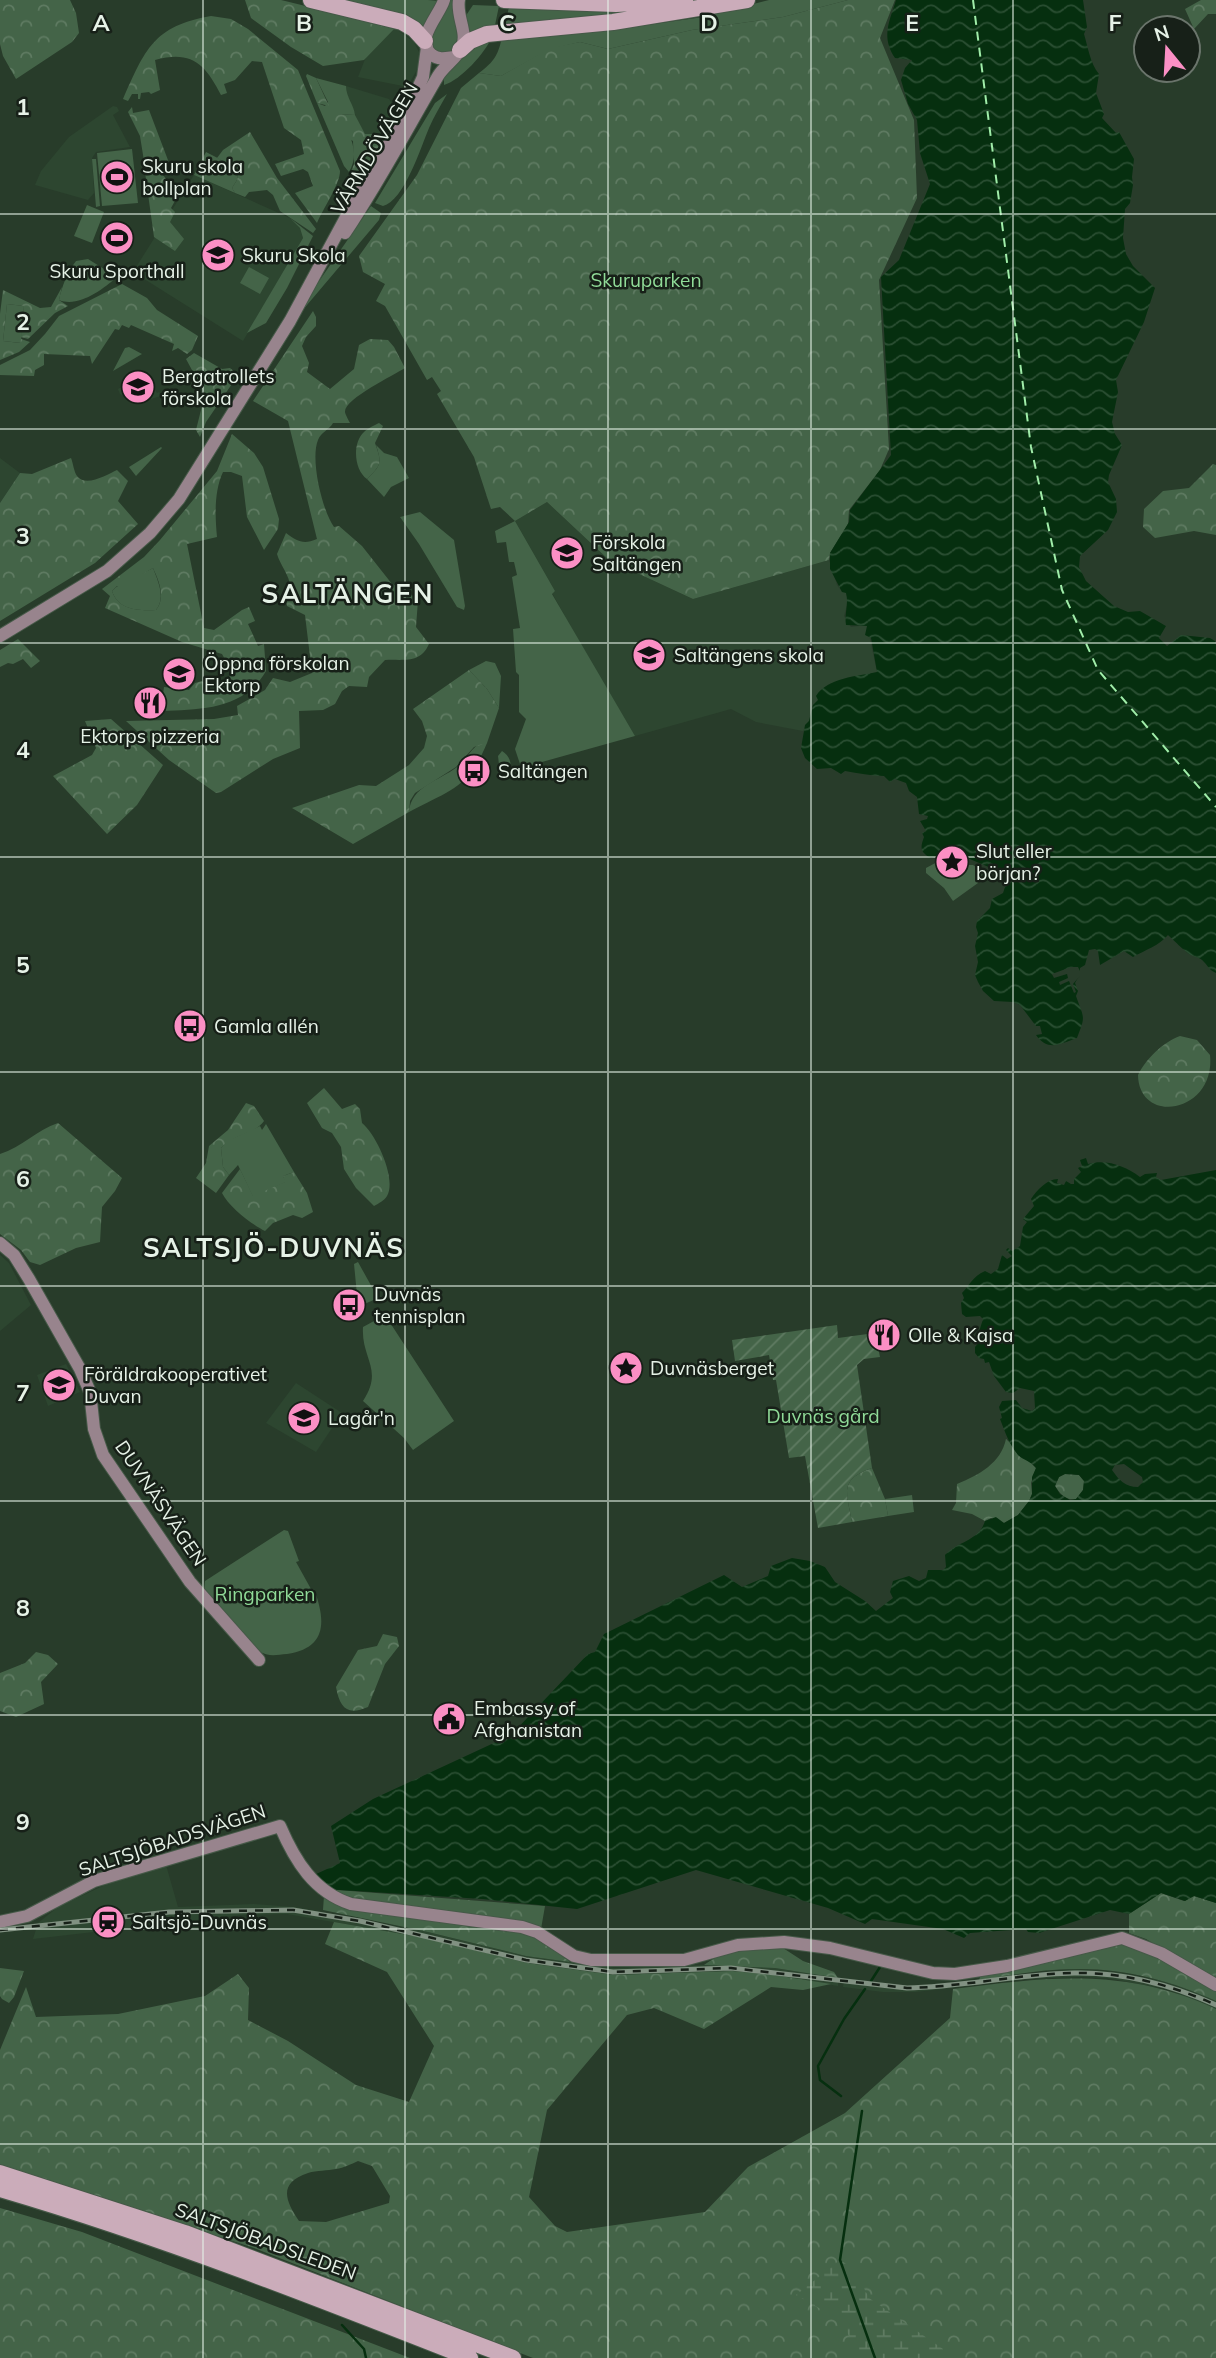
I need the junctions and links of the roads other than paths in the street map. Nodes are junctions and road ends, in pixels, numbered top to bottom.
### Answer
1 (311, 0) edge
2 (444, 0) edge
3 (459, 0) edge
4 (503, 0) edge
5 (685, 0) edge
6 (747, 0) edge
7 (528, 2) edge
8 (426, 44) junction
9 (457, 53) junction
10 (305, 295) junction
11 (0, 636) edge
12 (0, 1243) edge
13 (259, 1660) dead end
14 (0, 1922) edge
15 (1216, 1984) edge
16 (0, 2173) edge
17 (0, 2189) edge
18 (470, 2358) edge
19 (513, 2358) edge

1 - 8 highway
2 - 8 street, VÄRMDÖVÄGEN
3 - 9 street
4 - 7 highway
5 - 7 highway
6 - 9 highway
8 - 9 street
8 - 10 street, VÄRMDÖVÄGEN
9 - 10 street, VÄRMDÖVÄGEN
10 - 11 street, VÄRMDÖVÄGEN
12 - 13 street, DUVNÄSVÄGEN
14 - 15 street, SALTSJÖBADSVÄGEN
16 - 19 highway, SALTSJÖBADSLEDEN
17 - 18 highway, SALTSJÖBADSLEDEN

